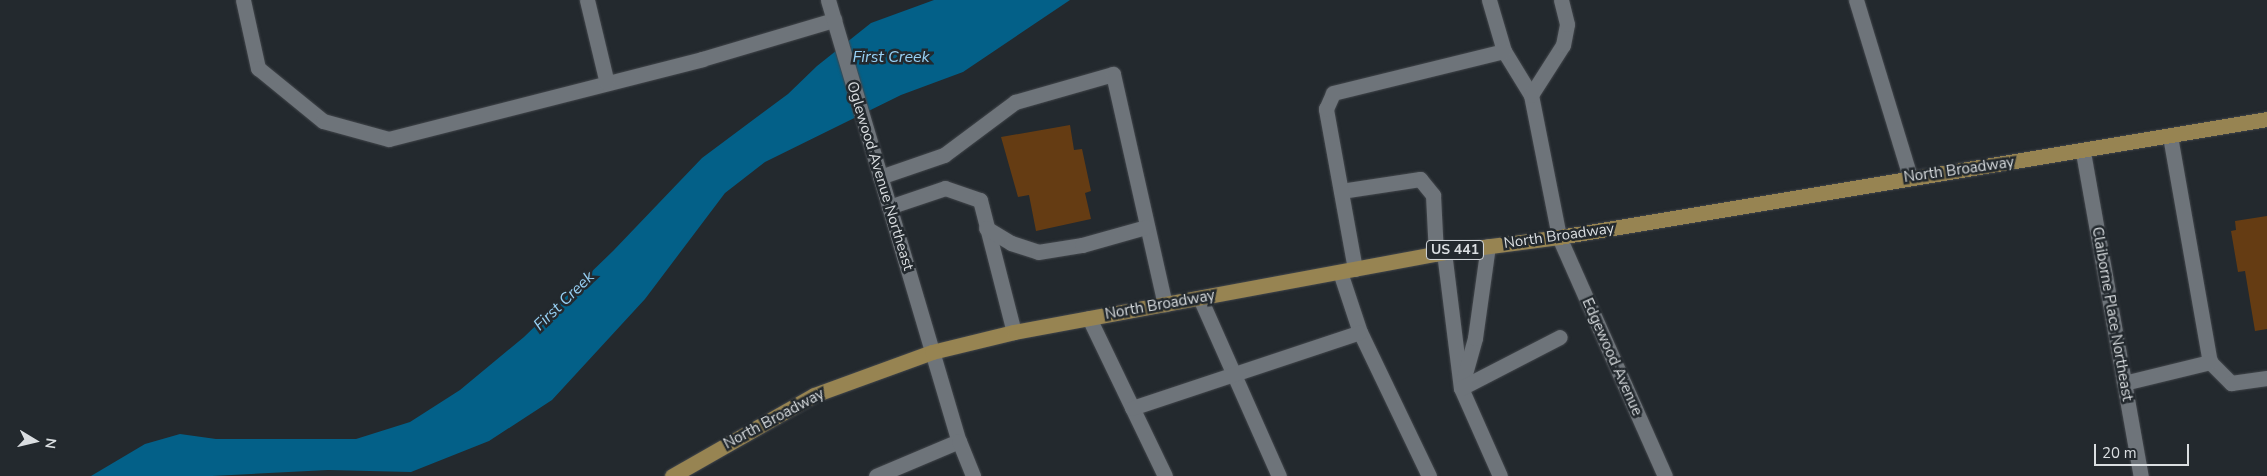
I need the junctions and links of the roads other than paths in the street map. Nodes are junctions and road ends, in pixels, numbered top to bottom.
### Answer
1 (243, 0) edge
2 (587, 0) edge
3 (828, 0) edge
4 (1489, 0) edge
5 (1562, 0) edge
6 (1856, 0) edge
7 (834, 20) junction
8 (1504, 51) junction
9 (607, 83) junction
10 (1531, 96) junction
11 (2267, 119) edge
12 (2170, 136) junction
13 (2083, 152) junction
14 (880, 177) junction
15 (1910, 177) junction
16 (1341, 191) junction
17 (889, 207) junction
18 (1146, 227) junction
19 (986, 228) junction
20 (1559, 237) junction
21 (1488, 246) junction
22 (1440, 253) junction
23 (1355, 269) junction
24 (1340, 272) junction
25 (1200, 298) junction
26 (1165, 304) junction
27 (1088, 318) junction
28 (1014, 332) junction
29 (1360, 332) junction
30 (1560, 337) dead end
31 (932, 352) junction
32 (2210, 362) junction
33 (1234, 375) junction
34 (2267, 378) edge
35 (2124, 384) junction
36 (1461, 388) junction
37 (1132, 408) junction
38 (959, 441) junction
39 (672, 476) edge
40 (876, 476) edge
41 (973, 476) edge
42 (1165, 476) edge
43 (1279, 476) edge
44 (1429, 476) edge
45 (1500, 476) edge
46 (1665, 476) edge
47 (2141, 476) edge

1 - 9 street
2 - 9 street
3 - 7 street, Oglewood Avenue Northeast
4 - 8 street, Edgewood Avenue
5 - 10 street
6 - 15 street
7 - 9 street
7 - 14 street, Oglewood Avenue Northeast
8 - 10 street, Edgewood Avenue
8 - 16 street
10 - 20 street, Edgewood Avenue
11 - 12 main road, North Broadway / US 441
12 - 13 main road, North Broadway / US 441
12 - 32 street
13 - 15 main road, North Broadway / US 441
13 - 35 street, Claiborne Place Northeast
14 - 17 street, Oglewood Avenue Northeast
14 - 18 street
15 - 20 main road, North Broadway / US 441
16 - 22 street
16 - 23 street
17 - 19 street
17 - 31 street, Oglewood Avenue Northeast
18 - 19 street
18 - 26 street
19 - 28 street
20 - 21 main road, North Broadway / US 441
20 - 46 street, Edgewood Avenue
21 - 22 main road, North Broadway / US 441
21 - 36 street
22 - 23 main road, North Broadway / US 441
22 - 36 street
23 - 24 main road, North Broadway / US 441
24 - 25 main road, North Broadway / US 441
24 - 29 street
25 - 26 main road, North Broadway / US 441
25 - 33 street
26 - 27 main road, North Broadway / US 441
27 - 28 main road, North Broadway / US 441
27 - 37 street
28 - 31 main road, North Broadway / US 441
29 - 33 street
29 - 44 street
30 - 36 street
31 - 38 street, Oglewood Avenue Northeast
31 - 39 main road, North Broadway / US 441
32 - 34 street
32 - 35 street
33 - 37 street
33 - 43 street
35 - 47 street, Claiborne Place Northeast
36 - 45 street
37 - 42 street
38 - 40 street
38 - 41 street, Oglewood Avenue Northeast

